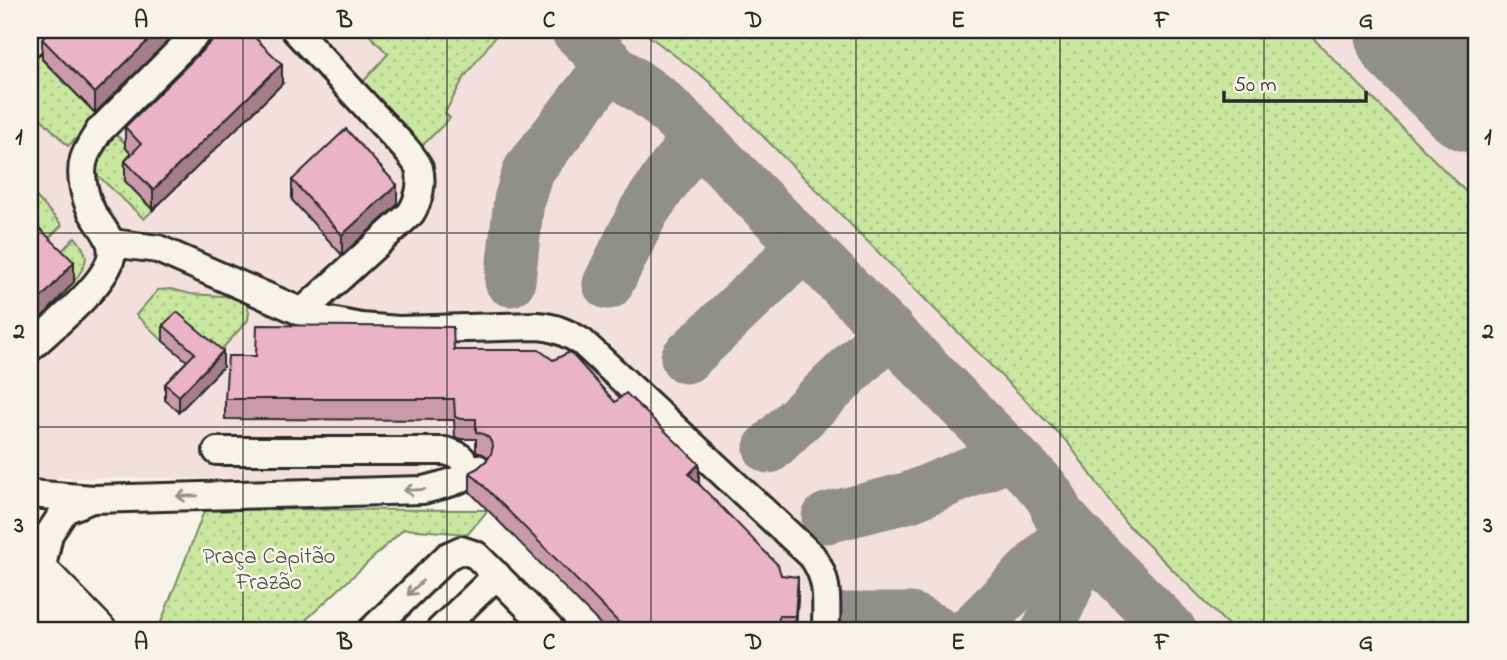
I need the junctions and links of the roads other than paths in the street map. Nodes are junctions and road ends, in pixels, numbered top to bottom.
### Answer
1 (44, 30) edge
2 (200, 30) edge
3 (295, 30) edge
4 (30, 43) edge
5 (112, 243) junction
6 (302, 312) junction
7 (30, 348) edge
8 (217, 451) dead end
9 (30, 494) edge
10 (93, 499) junction
11 (34, 571) edge
12 (497, 575) junction
13 (99, 630) edge
14 (372, 630) edge
15 (440, 630) edge
16 (551, 630) edge
17 (826, 630) edge

1 - 4 street
2 - 5 street
3 - 6 street
5 - 6 street
5 - 7 street
6 - 17 street
8 -> 10 street
9 - 10 street
10 - 11 street
11 - 13 main road
12 -> 14 street
12 - 15 street
12 - 16 street

